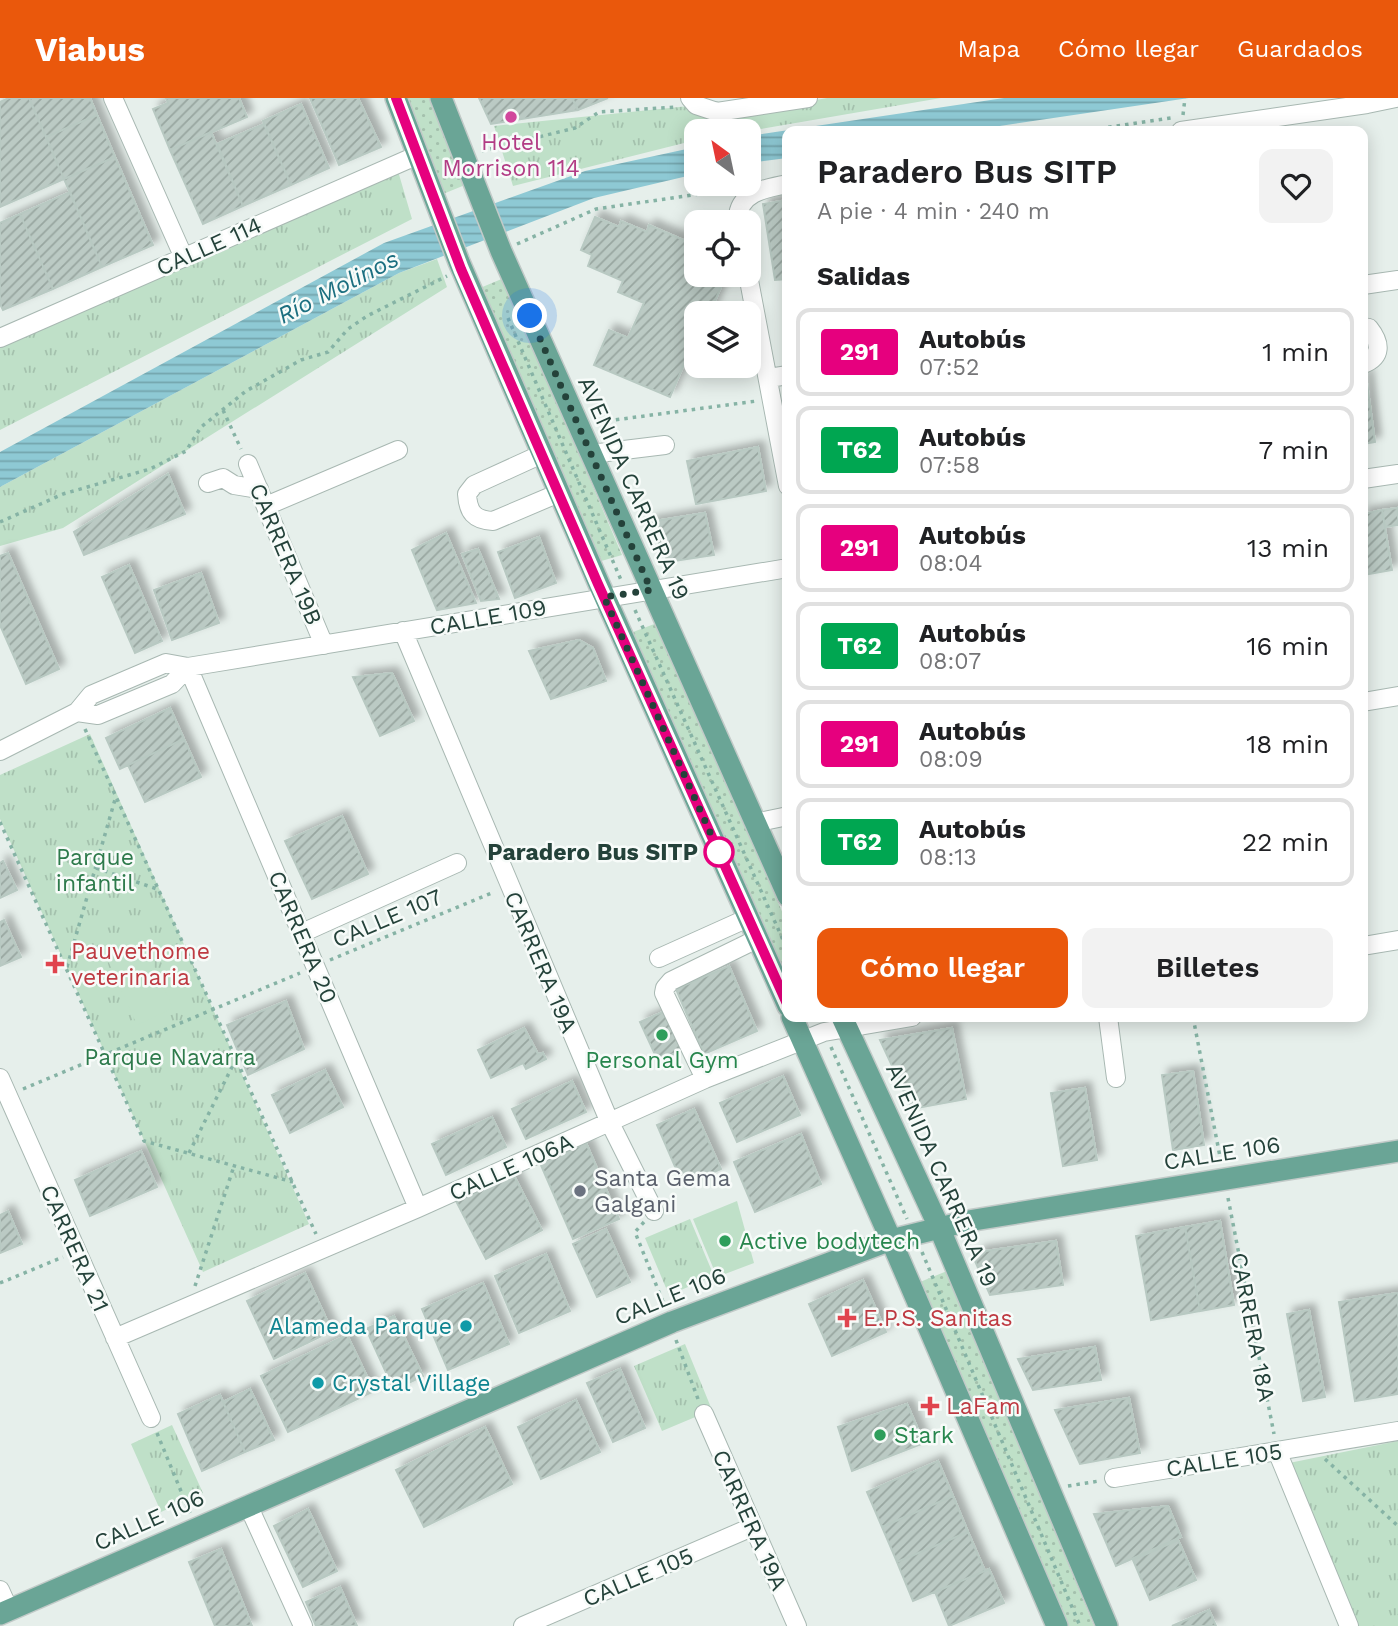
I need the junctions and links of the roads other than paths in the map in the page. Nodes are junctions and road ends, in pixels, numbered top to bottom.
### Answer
1 (114, 98) edge
2 (396, 98) edge
3 (441, 98) edge
4 (808, 98) edge
5 (1396, 98) edge
6 (693, 102) edge
7 (1216, 126) edge
8 (418, 155) junction
9 (782, 185) edge
10 (738, 210) edge
11 (184, 258) junction
12 (1398, 280) edge
13 (1368, 284) edge
14 (750, 287) edge
15 (1368, 328) edge
16 (0, 338) edge
17 (1368, 362) edge
18 (782, 376) edge
19 (769, 378) junction
20 (665, 445) dead end
21 (398, 450) dead end
22 (782, 453) edge
23 (542, 454) junction
24 (591, 454) junction
25 (248, 464) road end
26 (1398, 474) edge
27 (1368, 479) edge
28 (208, 483) dead end
29 (259, 489) junction
30 (559, 493) junction
31 (266, 506) junction
32 (782, 569) edge
33 (651, 590) junction
34 (604, 597) junction
35 (403, 631) junction
36 (324, 645) junction
37 (188, 667) junction
38 (1398, 696) edge
39 (1368, 701) edge
40 (0, 751) edge
41 (782, 817) edge
42 (754, 823) junction
43 (457, 863) dead end
44 (782, 883) edge
45 (748, 918) junction
46 (302, 933) junction
47 (757, 939) junction
48 (1398, 940) edge
49 (1368, 945) edge
50 (659, 958) dead end
51 (782, 993) edge
52 (794, 1022) edge
53 (844, 1022) edge
54 (1109, 1022) edge
55 (803, 1041) junction
56 (0, 1078) edge
57 (1116, 1078) dead end
58 (705, 1079) junction
59 (610, 1123) junction
60 (1398, 1151) edge
61 (418, 1208) junction
62 (654, 1211) dead end
63 (939, 1227) junction
64 (891, 1240) junction
65 (115, 1338) junction
66 (704, 1414) dead end
67 (151, 1418) road end
68 (1398, 1431) edge
69 (1277, 1451) junction
70 (1114, 1478) road end
71 (248, 1505) junction
72 (752, 1527) junction
73 (0, 1590) edge
74 (4, 1612) edge
75 (1050, 1624) edge
76 (303, 1626) edge
77 (523, 1626) edge
78 (797, 1626) edge
79 (1107, 1626) edge
80 (1349, 1626) edge

1 - 11 street
2 - 8 main road
3 - 24 main road, AVENIDA CARRERA 19
4 - 6 street
5 - 7 street
8 - 11 street, CALLE 114
8 - 23 main road
9 - 10 street
11 - 16 street, CALLE 114
12 - 13 street
14 - 19 street
15 - 17 street
18 - 19 street
19 - 22 street
20 - 24 street
21 - 31 street
23 - 30 main road
23 - 30 street
24 - 33 main road, AVENIDA CARRERA 19
25 - 29 street, CARRERA 19B
26 - 27 street
28 - 29 street
29 - 31 street, CARRERA 19B
30 - 34 main road
31 - 36 street, CARRERA 19B
32 - 33 street, CALLE 109
33 - 34 street, CALLE 109
33 - 42 main road, AVENIDA CARRERA 19
34 - 35 street, CALLE 109
34 - 45 main road
35 - 36 street, CALLE 109
35 - 59 street, CARRERA 19A
36 - 37 street, CALLE 109
37 - 40 street, CALLE 109
37 - 46 street, CARRERA 20
38 - 39 street
41 - 42 street
42 - 44 main road, AVENIDA CARRERA 19
43 - 46 street
45 - 47 main road
45 - 50 street
46 - 61 street, CARRERA 20
47 - 51 main road
47 - 58 street
48 - 49 street
52 - 55 main road
53 - 55 street, CALLE 106A
53 - 63 main road, AVENIDA CARRERA 19
54 - 57 street
55 - 58 street, CALLE 106A
55 - 64 main road
56 - 65 street, CARRERA 21
58 - 59 street, CALLE 106A
59 - 61 street, CALLE 106A
59 - 62 street, CARRERA 19A
60 - 63 main road, CALLE 106
61 - 65 street, CALLE 106A
63 - 64 main road, CALLE 106
63 - 79 main road, AVENIDA CARRERA 19
64 - 71 main road, CALLE 106
64 - 75 main road
65 - 67 street, CARRERA 21
66 - 72 street, CARRERA 19A
68 - 69 street, CALLE 105
69 - 70 street, CALLE 105
69 - 80 street
71 - 74 main road, CALLE 106
71 - 76 street
72 - 77 street, CALLE 105
72 - 78 street, CARRERA 19A
73 - 74 street

